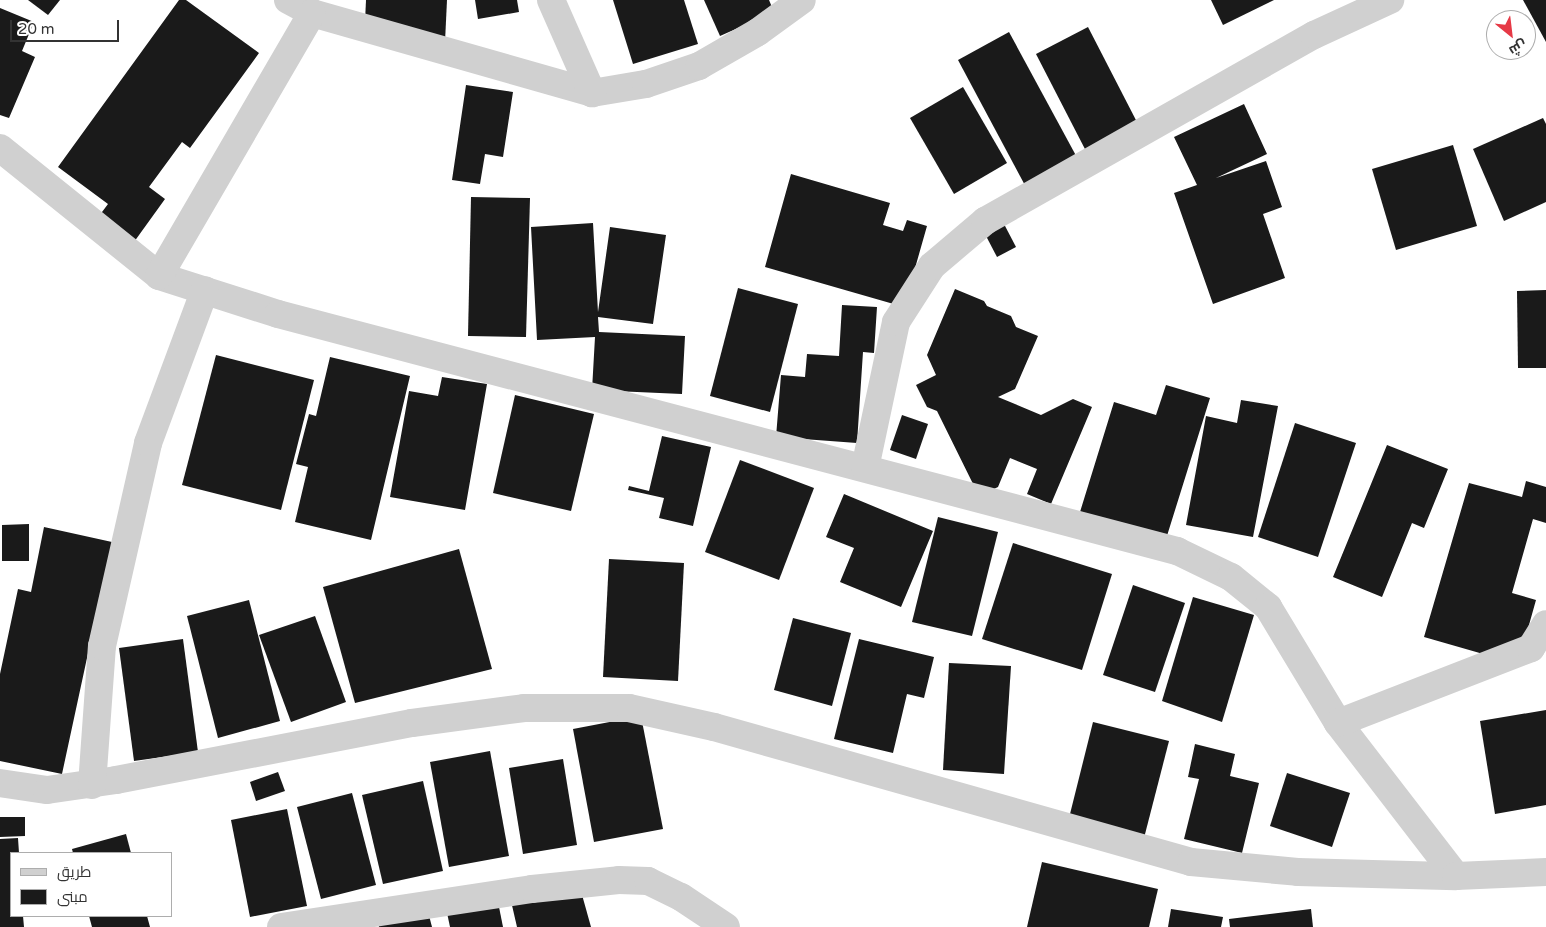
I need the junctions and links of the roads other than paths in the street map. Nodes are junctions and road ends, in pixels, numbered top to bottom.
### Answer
1 (288, 0) edge
2 (551, 0) edge
3 (802, 0) edge
4 (1390, 0) edge
5 (312, 13) junction
6 (592, 93) junction
7 (0, 148) edge
8 (159, 276) junction
9 (204, 290) junction
10 (865, 468) junction
11 (1546, 624) edge
12 (1338, 723) junction
13 (0, 783) edge
14 (92, 785) junction
15 (1546, 872) edge
16 (1456, 876) junction
17 (281, 927) edge
18 (726, 927) edge

1 - 5 street
2 - 6 street
3 - 6 street
4 - 10 street
5 - 6 street
5 - 8 street
7 - 8 street
8 - 9 street
9 - 10 street
9 - 14 street
10 - 12 street
11 - 12 street
12 - 16 street
13 - 14 street
14 - 16 street
15 - 16 street
17 - 18 street

